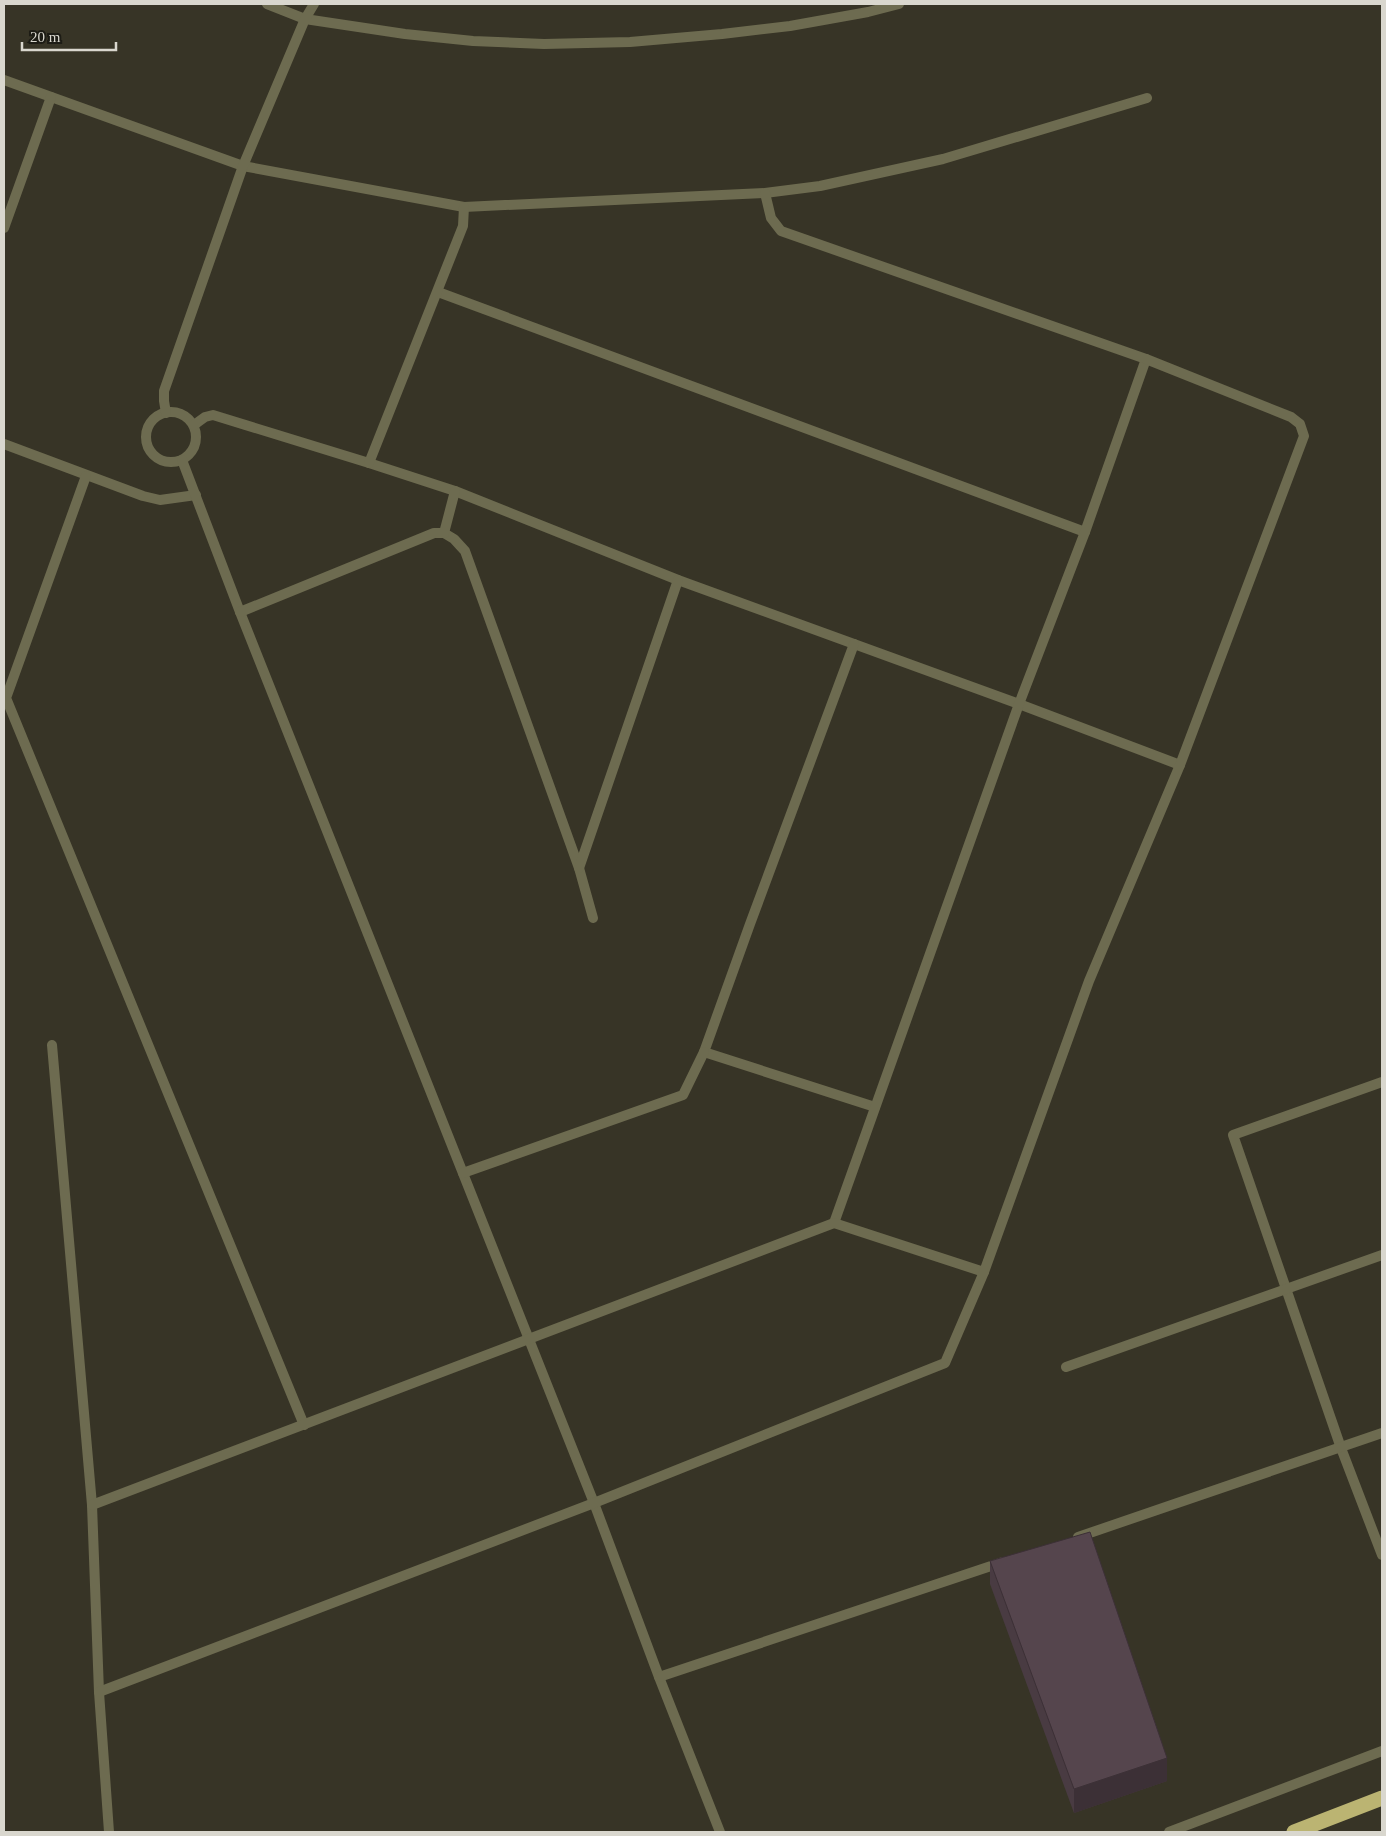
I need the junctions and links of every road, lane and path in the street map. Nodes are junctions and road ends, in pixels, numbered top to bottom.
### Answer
1 (266, 4) edge
2 (314, 4) edge
3 (899, 4) edge
4 (305, 19) junction
5 (4, 80) edge
6 (51, 97) junction
7 (1147, 98) dead end
8 (243, 166) junction
9 (764, 194) junction
10 (464, 207) junction
11 (4, 228) edge
12 (438, 292) junction
13 (1146, 359) junction
14 (166, 412) junction
15 (194, 425) junction
16 (4, 444) edge
17 (182, 460) junction
18 (369, 463) junction
19 (86, 476) junction
20 (455, 491) junction
21 (196, 495) junction
22 (1084, 532) junction
23 (444, 533) junction
24 (678, 580) junction
25 (240, 612) junction
26 (854, 644) junction
27 (1019, 704) junction
28 (1180, 765) junction
29 (579, 868) junction
30 (593, 918) dead end
31 (52, 1045) dead end
32 (704, 1052) junction
33 (1382, 1082) edge
34 (875, 1106) junction
35 (463, 1173) junction
36 (834, 1223) junction
37 (1382, 1255) edge
38 (984, 1272) junction
39 (1286, 1289) junction
40 (529, 1339) junction
41 (1066, 1367) dead end
42 (304, 1425) junction
43 (1382, 1433) edge
44 (1341, 1448) junction
45 (594, 1503) junction
46 (92, 1505) junction
47 (1067, 1540) edge
48 (1382, 1555) edge
49 (1010, 1560) edge
50 (659, 1677) junction
51 (100, 1692) junction
52 (1382, 1751) edge
53 (1382, 1798) edge
54 (109, 1832) edge
55 (720, 1832) edge
56 (1169, 1832) edge
57 (1294, 1832) edge

1 - 4 street
2 - 4 street
3 - 4 street
4 - 8 street
5 - 6 street
6 - 8 street
6 - 11 street
7 - 9 street
8 - 10 street
8 - 14 street
9 - 10 street
9 - 13 street
10 - 12 street
12 - 18 street
12 - 22 street
13 - 22 street
13 - 28 street
14 - 15 street
14 - 17 street
15 - 17 street
15 - 18 street
16 - 19 street
17 - 21 street
18 - 20 street
19 - 21 street
19 - 42 street
20 - 23 street
20 - 24 street
21 - 25 street
22 - 27 street
23 - 25 street
23 - 29 street
24 - 26 street
24 - 29 street
25 - 35 street
26 - 27 street
26 - 32 street
27 - 28 street
27 - 34 street
28 - 38 street
29 - 30 street
31 - 46 street
32 - 34 street
32 - 35 street
33 - 39 street
34 - 36 street
35 - 40 street
36 - 38 street
36 - 40 street
37 - 39 street
38 - 45 street
39 - 41 street
39 - 44 street
40 - 42 street
40 - 45 street
42 - 46 street
43 - 44 street
44 - 47 street
44 - 48 street
45 - 50 street
45 - 51 street
46 - 51 street
49 - 50 street
50 - 55 street
51 - 54 street
52 - 56 street
53 - 57 highway

